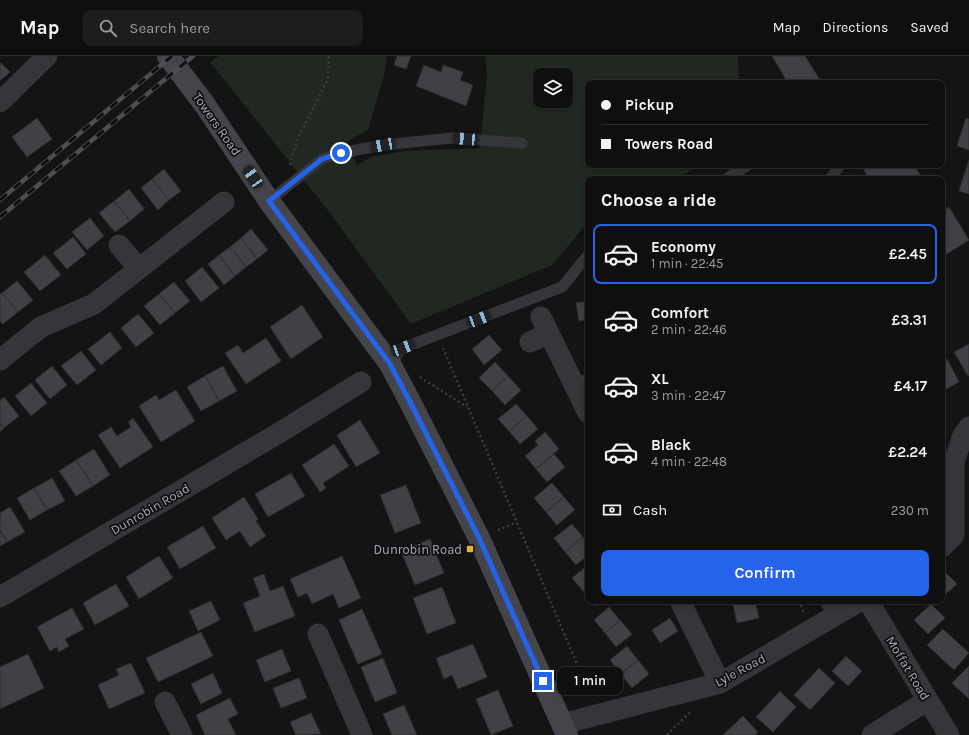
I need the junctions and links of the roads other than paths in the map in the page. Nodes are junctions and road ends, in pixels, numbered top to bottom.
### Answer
1 (46, 56) edge
2 (168, 56) edge
3 (0, 102) edge
4 (522, 143) dead end
5 (743, 168) edge
6 (731, 176) edge
7 (276, 196) junction
8 (224, 202) dead end
9 (119, 245) dead end
10 (585, 259) edge
11 (139, 268) junction
12 (530, 342) dead end
13 (0, 360) edge
14 (390, 364) junction
15 (361, 382) dead end
16 (585, 407) edge
17 (969, 427) edge
18 (955, 540) edge
19 (0, 597) edge
20 (681, 604) edge
21 (848, 604) edge
22 (870, 604) edge
23 (829, 609) edge
24 (318, 634) dead end
25 (720, 683) junction
26 (928, 700) junction
27 (165, 702) dead end
28 (565, 730) edge
29 (182, 735) edge
30 (362, 735) edge
31 (872, 735) edge
32 (949, 735) edge

1 - 3 street
2 - 7 main road, Towers Road
4 - 7 lane
5 - 6 lane
7 - 14 main road, Towers Road
8 - 11 street
9 - 11 street
10 - 14 lane
11 - 13 street
12 - 16 street
14 - 28 main road, Towers Road
15 - 19 street, Dunrobin Road
17 - 18 street
20 - 25 street
21 - 23 street, Lyle Road
22 - 26 street, Moffat Road
23 - 25 street, Lyle Road
24 - 30 street
25 - 28 street, Lyle Road
26 - 31 street
26 - 32 street, Moffat Road
27 - 29 street

